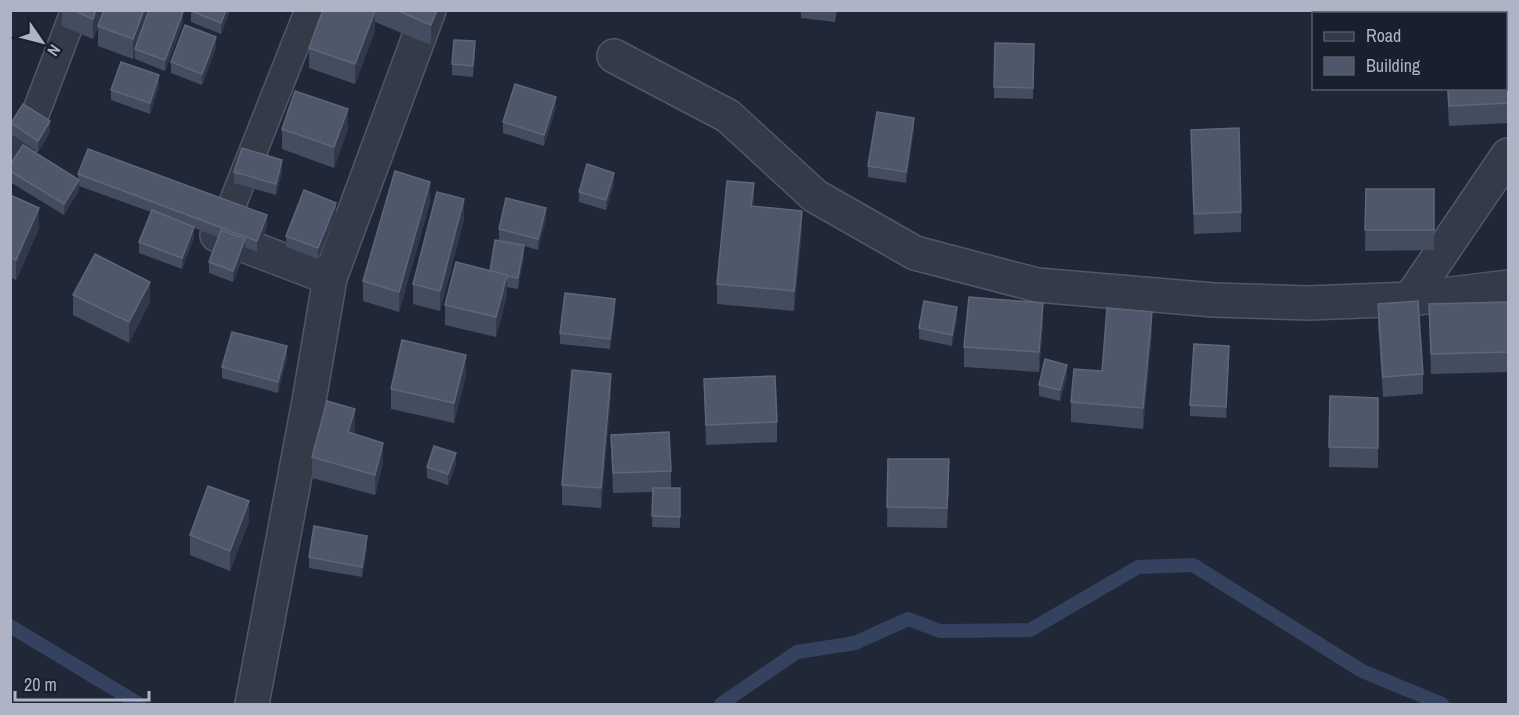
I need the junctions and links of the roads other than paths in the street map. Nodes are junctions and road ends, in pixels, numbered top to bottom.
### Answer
1 (75, 10) edge
2 (309, 10) edge
3 (421, 13) edge
4 (614, 56) dead end
5 (1509, 155) edge
6 (23, 161) edge
7 (186, 223) edge
8 (220, 236) junction
9 (330, 278) junction
10 (1509, 287) edge
11 (1410, 299) junction
12 (252, 705) edge

1 - 6 lane
2 - 8 lane
3 - 9 street
4 - 11 street
5 - 11 street
7 - 8 street
8 - 9 street
9 - 12 street
10 - 11 street

